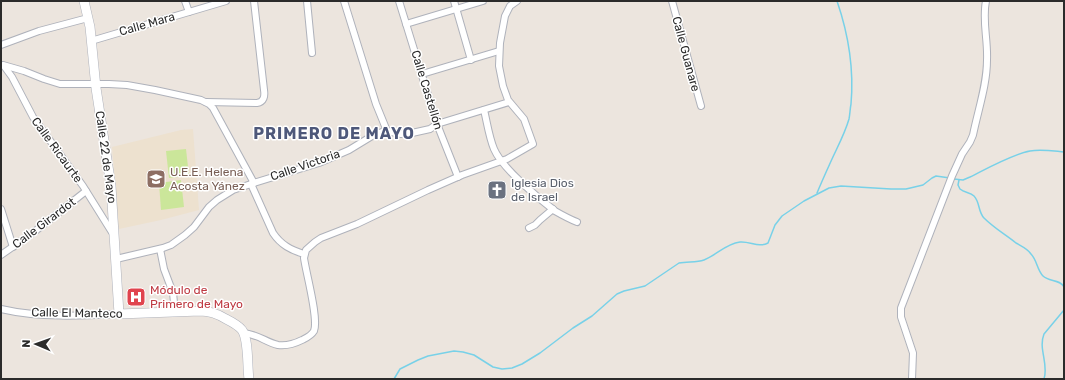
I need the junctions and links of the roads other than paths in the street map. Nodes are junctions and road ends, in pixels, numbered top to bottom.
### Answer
1 (84, 1) edge
2 (185, 1) edge
3 (226, 1) edge
4 (254, 1) edge
5 (306, 1) edge
6 (344, 1) edge
7 (399, 1) edge
8 (454, 1) edge
9 (483, 1) edge
10 (517, 1) edge
11 (672, 1) edge
12 (986, 1) edge
13 (509, 4) edge
14 (456, 9) junction
15 (189, 12) junction
16 (88, 18) junction
17 (406, 24) junction
18 (91, 41) junction
19 (1, 45) edge
20 (499, 51) junction
21 (312, 53) dead end
22 (471, 60) junction
23 (2, 64) edge
24 (422, 74) junction
25 (95, 84) junction
26 (206, 102) junction
27 (509, 102) junction
28 (701, 106) dead end
29 (484, 110) junction
30 (437, 124) junction
31 (387, 131) junction
32 (502, 161) junction
33 (458, 177) junction
34 (252, 183) junction
35 (86, 191) junction
36 (1, 209) edge
37 (553, 209) junction
38 (577, 222) dead end
39 (530, 228) dead end
40 (115, 236) junction
41 (13, 247) junction
42 (160, 249) junction
43 (304, 254) junction
44 (1, 255) edge
45 (116, 259) junction
46 (1, 309) edge
47 (175, 312) junction
48 (119, 314) junction
49 (243, 332) junction
50 (249, 379) edge
51 (912, 379) edge

1 - 16 street, Calle 22 de Mayo
2 - 15 street
3 - 15 street, Calle Mara
4 - 26 street
5 - 21 street
6 - 31 street
7 - 17 street, Calle Castellón
8 - 14 street
9 - 14 street
10 - 13 street
11 - 28 street, Calle Guanare
12 - 51 street
13 - 20 street
14 - 17 street
14 - 22 street
15 - 18 street, Calle Mara
16 - 18 street, Calle 22 de Mayo
16 - 19 street
17 - 24 street, Calle Castellón
18 - 25 street, Calle 22 de Mayo
20 - 22 street
20 - 27 street
22 - 24 street
23 - 25 street
23 - 35 street, Calle Ricaurte
24 - 30 street, Calle Castellón
25 - 26 street
25 - 40 street, Calle 22 de Mayo
26 - 34 street
27 - 29 street, Calle Victoria
27 - 32 street
29 - 30 street, Calle Victoria
29 - 32 street
30 - 31 street, Calle Victoria
30 - 33 street, Calle Castellón
31 - 34 street, Calle Victoria
32 - 33 street
32 - 37 street
33 - 43 street
34 - 42 street, Calle Victoria
34 - 43 street
35 - 40 street, Calle Ricaurte
35 - 41 street, Calle Girardot
36 - 41 street
37 - 38 street
37 - 39 street
40 - 45 street, Calle 22 de Mayo
41 - 44 street, Calle Girardot
42 - 45 street, Calle Victoria
42 - 47 street
43 - 49 street
45 - 48 street, Calle 22 de Mayo
46 - 48 street, Calle El Manteco
47 - 48 street, Calle El Manteco
47 - 49 street, Calle El Manteco
49 - 50 street

